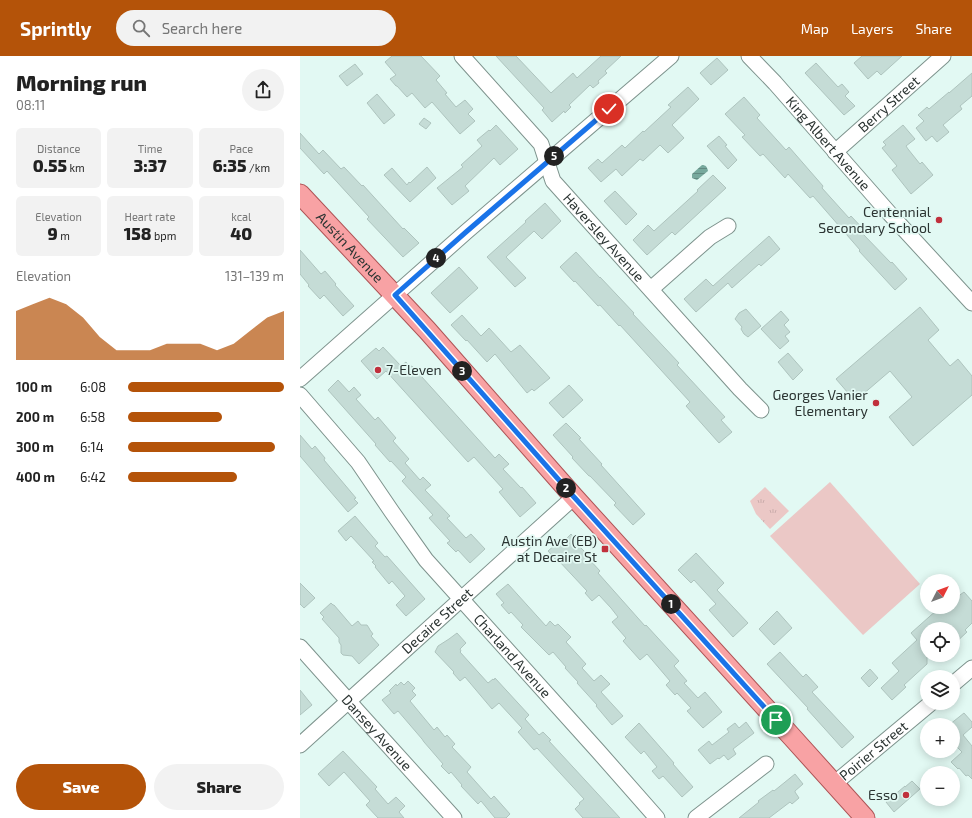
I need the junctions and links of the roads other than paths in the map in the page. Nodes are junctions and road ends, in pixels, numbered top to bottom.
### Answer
1 (462, 56) edge
2 (671, 56) edge
3 (749, 56) edge
4 (943, 56) edge
5 (835, 152) junction
6 (547, 162) junction
7 (300, 194) edge
8 (728, 226) dead end
9 (651, 289) junction
10 (395, 295) junction
11 (972, 303) edge
12 (300, 380) edge
13 (300, 394) edge
14 (761, 410) dead end
15 (574, 497) junction
16 (461, 600) junction
17 (300, 647) edge
18 (970, 673) edge
19 (960, 679) edge
20 (348, 702) junction
21 (923, 710) edge
22 (300, 745) edge
23 (766, 764) dead end
24 (835, 783) junction
25 (454, 818) edge
26 (657, 818) edge
27 (696, 818) edge
28 (865, 818) edge

1 - 6 street, Haversley Avenue
2 - 6 street
3 - 5 street, King Albert Avenue
4 - 5 street, Berry Street
5 - 11 street, King Albert Avenue
6 - 9 street, Haversley Avenue
6 - 10 street
7 - 10 main road, Austin Avenue
8 - 9 street
9 - 14 street, Haversley Avenue
10 - 12 street
10 - 15 main road, Austin Avenue
13 - 16 street, Charland Avenue
15 - 16 street, Decaire Street
15 - 24 main road, Austin Avenue
16 - 20 street, Decaire Street
16 - 26 street, Charland Avenue
17 - 20 street, Dansey Avenue
18 - 19 street
20 - 22 street, Decaire Street
20 - 25 street, Dansey Avenue
21 - 24 street, Poirier Street
23 - 27 street
24 - 28 main road, Austin Avenue

